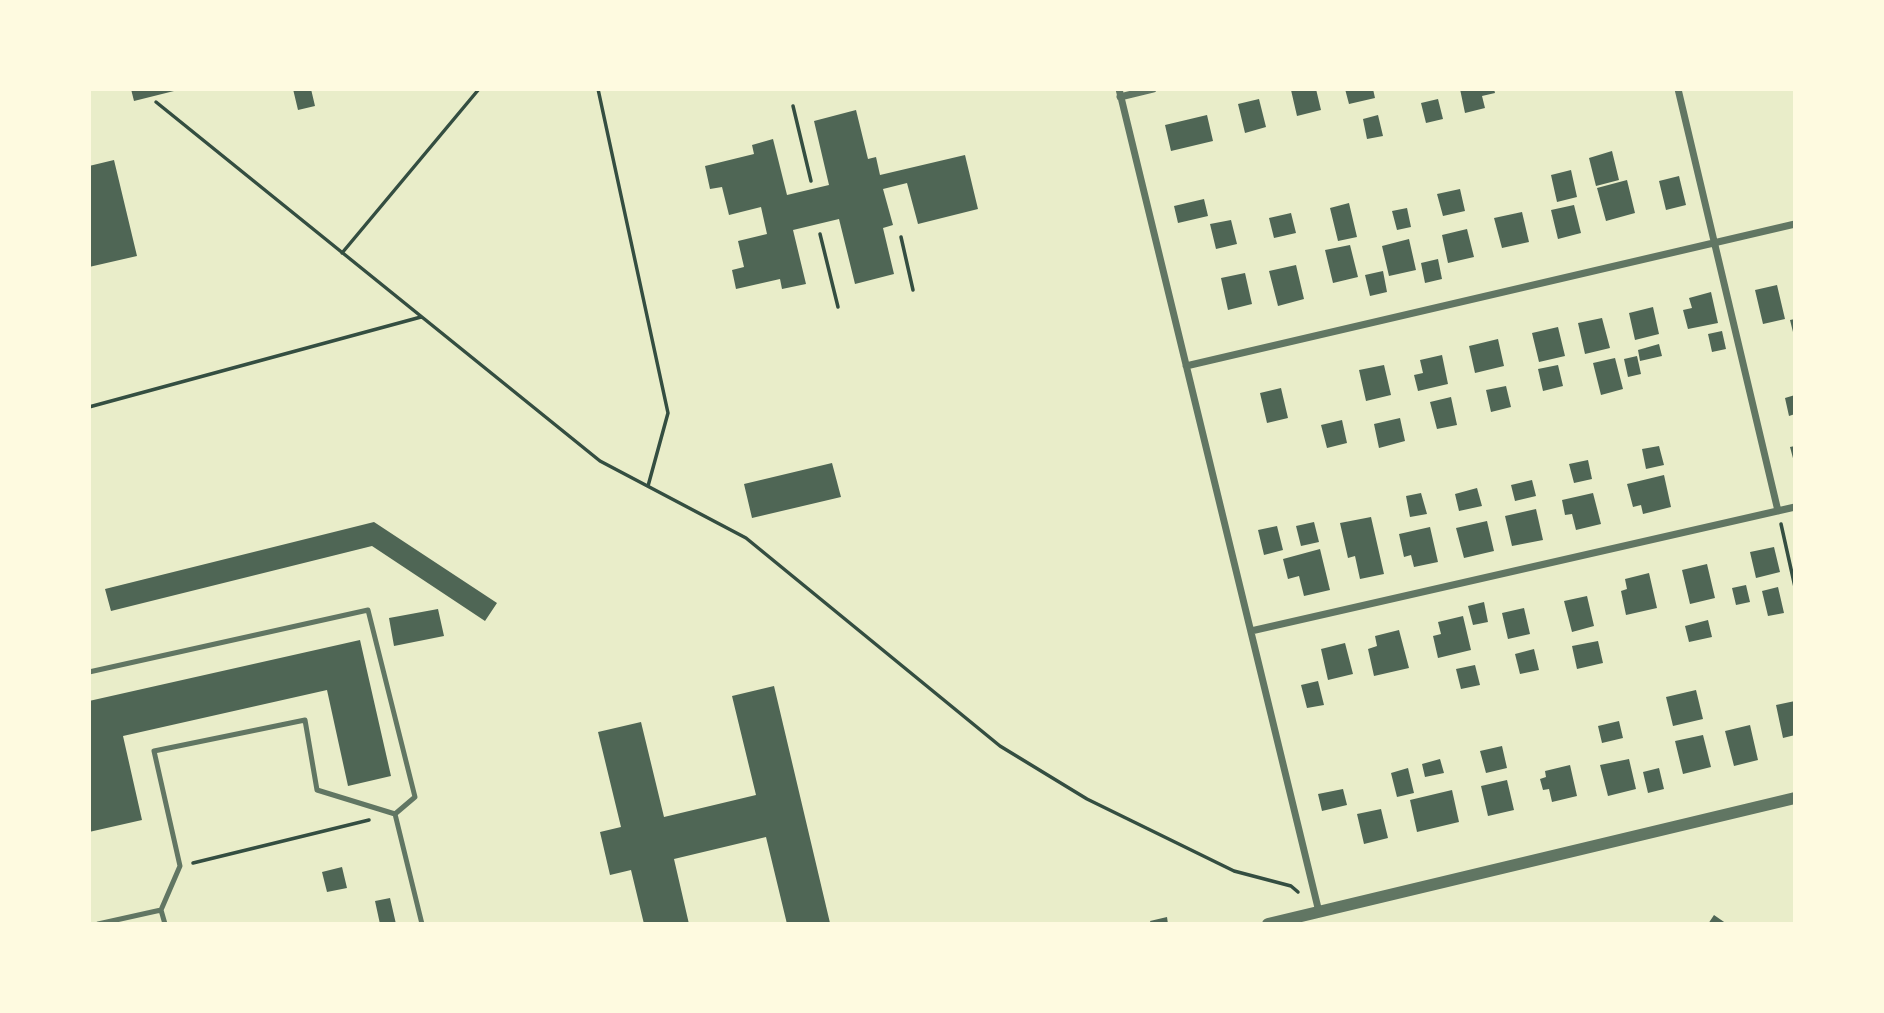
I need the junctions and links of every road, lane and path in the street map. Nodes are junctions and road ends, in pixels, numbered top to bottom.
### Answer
1 (480, 89) edge
2 (598, 89) edge
3 (1153, 89) edge
4 (1678, 89) edge
5 (1119, 93) edge
6 (156, 102) dead end
7 (793, 106) dead end
8 (811, 181) dead end
9 (1795, 224) edge
10 (820, 234) dead end
11 (901, 237) dead end
12 (1714, 243) junction
13 (342, 253) junction
14 (912, 290) dead end
15 (838, 307) dead end
16 (421, 317) junction
17 (1186, 366) junction
18 (89, 407) edge
19 (648, 487) junction
20 (1795, 508) edge
21 (1778, 512) junction
22 (1795, 587) edge
23 (1251, 631) junction
24 (89, 672) edge
25 (1795, 798) edge
26 (395, 814) junction
27 (180, 866) junction
28 (161, 910) junction
29 (1319, 912) junction
30 (98, 924) edge
31 (165, 924) edge
32 (422, 924) edge
33 (1268, 924) edge

1 - 13 path
2 - 19 path
3 - 5 street
4 - 12 street
5 - 17 street
6 - 13 path
7 - 8 path
9 - 12 street
10 - 15 path
11 - 14 path
12 - 17 street
12 - 21 street
13 - 16 path
16 - 18 path
16 - 19 path
17 - 23 street
19 - 29 path
20 - 21 street
21 - 22 path
21 - 23 street
23 - 29 street
24 - 26 lane
25 - 29 street
26 - 27 path
26 - 27 lane
26 - 32 lane
27 - 28 lane
28 - 30 lane
28 - 31 lane
29 - 33 street

